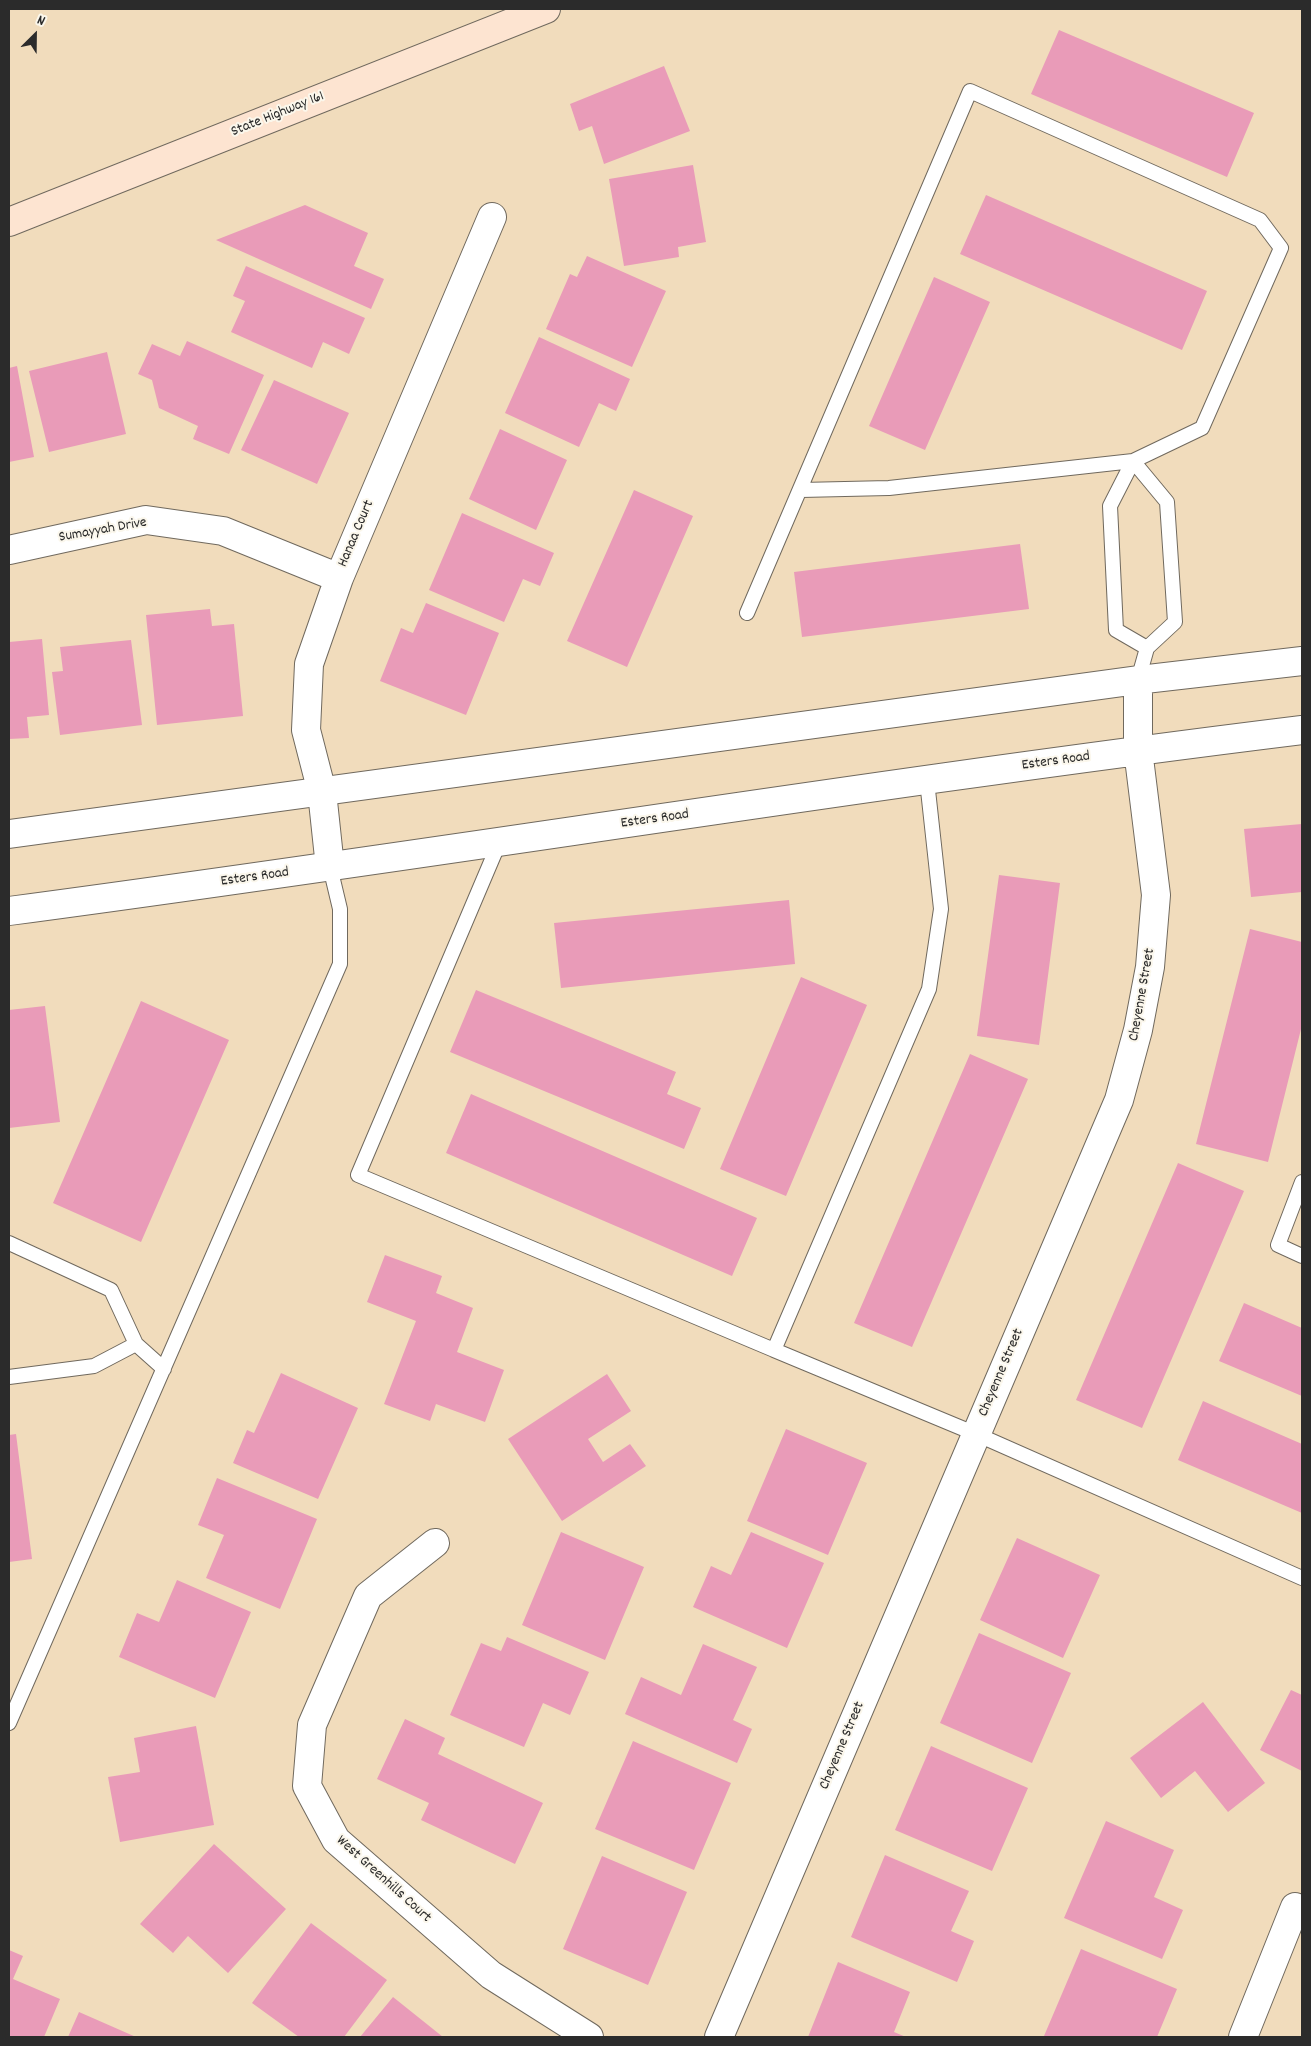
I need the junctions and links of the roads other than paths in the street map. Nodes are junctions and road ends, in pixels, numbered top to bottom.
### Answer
1 (546, 9) edge
2 (492, 217) dead end
3 (9, 222) edge
4 (1133, 461) junction
5 (801, 490) junction
6 (9, 550) edge
7 (339, 578) junction
8 (747, 613) dead end
9 (1147, 648) junction
10 (1302, 661) edge
11 (1138, 680) junction
12 (1302, 730) edge
13 (1138, 750) junction
14 (927, 781) junction
15 (322, 792) junction
16 (9, 834) edge
17 (499, 843) junction
18 (330, 867) junction
19 (9, 911) edge
20 (1302, 1182) edge
21 (9, 1243) edge
22 (1302, 1256) edge
23 (136, 1344) junction
24 (774, 1350) junction
25 (164, 1369) junction
26 (9, 1377) edge
27 (976, 1434) junction
28 (435, 1544) dead end
29 (1302, 1578) edge
30 (9, 1723) edge
31 (1296, 1907) dead end
32 (588, 2037) edge
33 (719, 2037) edge
34 (1243, 2037) edge

1 - 3 main road, State Highway 161
2 - 7 street, Hanaa Court
4 - 5 lane
4 - 5 lane
4 - 9 lane
4 - 9 lane
5 - 8 lane
6 - 7 street, Sumayyah Drive
7 - 15 street, Hanaa Court
9 - 11 lane
10 - 11 street
11 - 13 street, Cheyenne Street
11 - 15 street
12 - 13 street, Esters Road
13 - 14 street, Esters Road
13 - 27 street, Cheyenne Street
14 - 17 street, Esters Road
14 - 24 lane
15 - 16 street
15 - 18 street, Hanaa Court
17 - 18 street, Esters Road
17 - 24 lane
18 - 19 street, Esters Road
18 - 25 lane
20 - 22 lane
21 - 23 lane
23 - 25 lane
23 - 26 lane
24 - 27 lane
25 - 30 lane
27 - 29 lane
27 - 33 street, Cheyenne Street
28 - 32 street, West Greenhills Court
31 - 34 street

